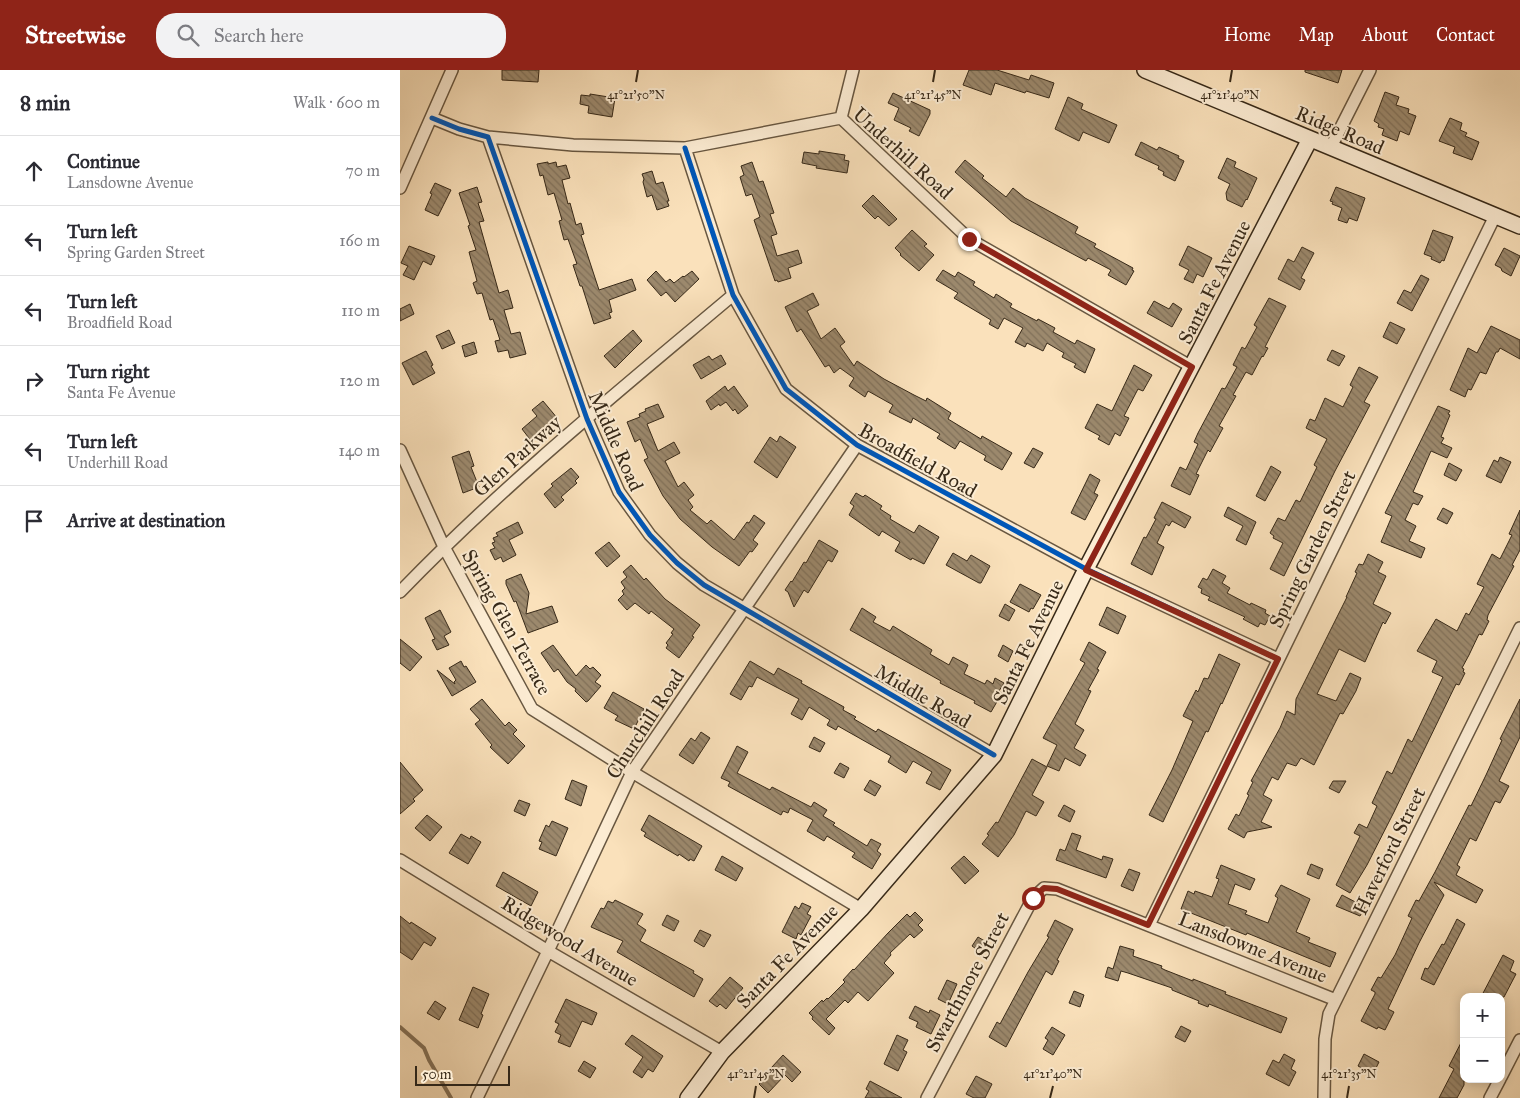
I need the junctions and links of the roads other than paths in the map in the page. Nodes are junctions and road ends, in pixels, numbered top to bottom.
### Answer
1 (452, 70) edge
2 (854, 70) edge
3 (1146, 70) edge
4 (1370, 70) edge
5 (432, 118) junction
6 (841, 118) junction
7 (488, 137) junction
8 (1310, 139) junction
9 (1331, 147) junction
10 (685, 148) junction
11 (400, 188) edge
12 (1495, 216) junction
13 (1520, 226) edge
14 (733, 295) junction
15 (1192, 367) junction
16 (586, 419) junction
17 (857, 445) junction
18 (400, 450) edge
19 (444, 547) junction
20 (1086, 570) junction
21 (400, 592) edge
22 (744, 609) junction
23 (1520, 628) edge
24 (1278, 659) junction
25 (994, 755) junction
26 (632, 772) junction
27 (400, 860) edge
28 (1044, 888) joint
29 (862, 909) junction
30 (1148, 925) junction
31 (548, 951) junction
32 (1336, 1000) junction
33 (1520, 1040) edge
34 (722, 1052) junction
35 (1505, 1070) edge
36 (1498, 1083) edge
37 (477, 1098) edge
38 (688, 1098) edge
39 (927, 1098) edge
40 (1324, 1098) edge
41 (1490, 1098) edge

1 - 5 street
2 - 6 street
3 - 8 main road, Ridge Road
4 - 9 street
5 - 7 street
5 - 11 street
6 - 10 street, Underhill Road
6 - 15 street, Underhill Road
7 - 10 street, Underhill Road
7 - 16 street, Middle Road
8 - 9 main road, Ridge Road
8 - 15 main road, Santa Fe Avenue
9 - 12 main road, Ridge Road
10 - 14 street, Broadfield Road
12 - 13 main road, Ridge Road
12 - 24 street, Spring Garden Street
14 - 16 street, Glen Parkway
14 - 17 street, Broadfield Road
15 - 20 main road, Santa Fe Avenue
16 - 19 street, Glen Parkway
16 - 22 street, Middle Road
17 - 20 street, Broadfield Road
17 - 22 street, Churchill Road
18 - 19 street, Spring Glen Terrace
19 - 21 street, Glen Parkway
19 - 26 street, Spring Glen Terrace
20 - 24 street, Broadfield Road
20 - 25 main road, Santa Fe Avenue
22 - 25 street, Middle Road
22 - 26 street, Churchill Road
23 - 32 street, Haverford Street
24 - 30 street, Spring Garden Street
25 - 29 main road, Santa Fe Avenue
26 - 29 street, Spring Glen Terrace
26 - 31 street, Churchill Road
27 - 31 street, Ridgewood Avenue
28 - 30 street, Lansdowne Avenue
28 - 39 street, Swarthmore Street
29 - 34 main road, Santa Fe Avenue
30 - 32 street, Lansdowne Avenue
31 - 34 street, Ridgewood Avenue
31 - 37 street, Churchill Road
32 - 40 street, Haverford Street
33 - 35 street
34 - 38 main road, Santa Fe Avenue
36 - 41 street

